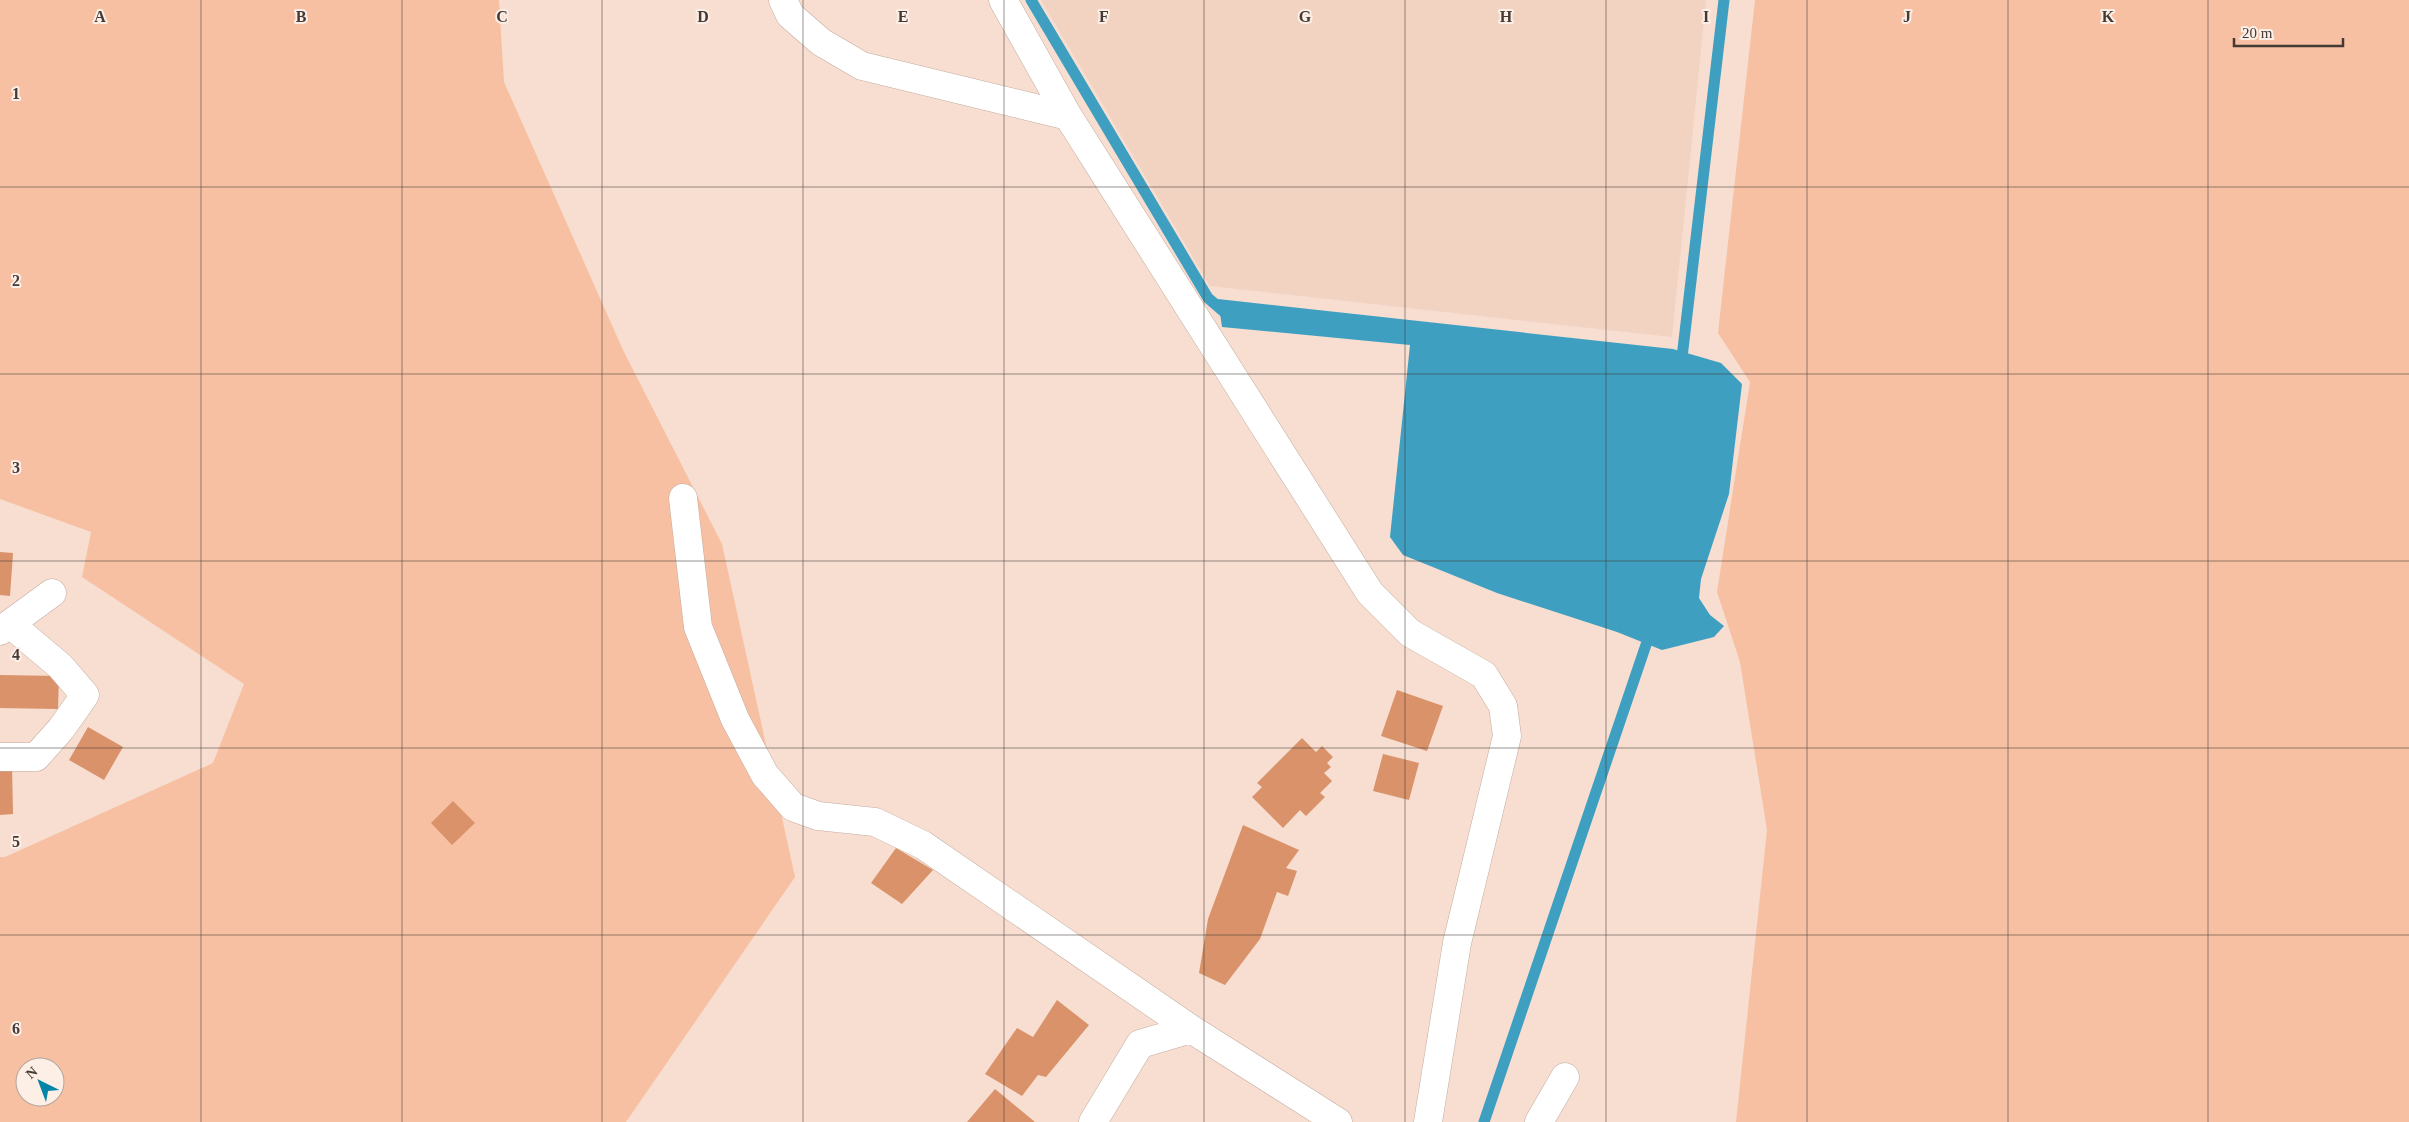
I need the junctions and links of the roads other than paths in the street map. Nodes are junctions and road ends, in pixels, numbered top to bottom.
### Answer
1 (783, 0) edge
2 (1003, 0) edge
3 (1068, 116) junction
4 (684, 498) dead end
5 (52, 593) dead end
6 (5, 628) edge
7 (0, 757) edge
8 (1191, 1029) junction
9 (1566, 1077) dead end
10 (1093, 1122) edge
11 (1338, 1122) edge
12 (1428, 1122) edge
13 (1539, 1122) edge

1 - 3 street
2 - 3 street
3 - 12 street
4 - 8 street
5 - 6 street
6 - 7 street
8 - 10 street
8 - 11 street
9 - 13 street

